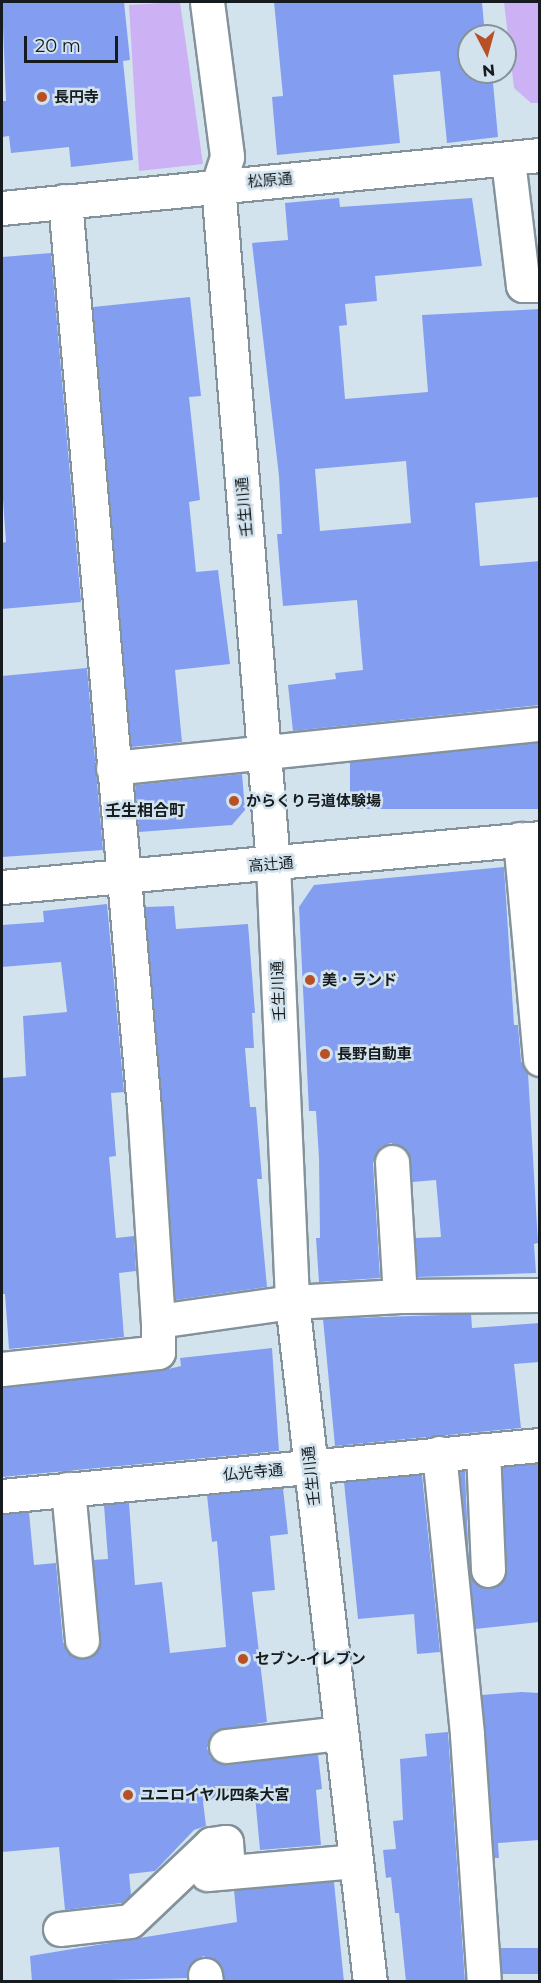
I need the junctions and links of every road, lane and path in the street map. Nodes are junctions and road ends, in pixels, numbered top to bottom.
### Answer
1 (207, 2) edge
2 (540, 155) edge
3 (508, 160) junction
4 (218, 185) junction
5 (64, 201) junction
6 (2, 208) edge
7 (540, 285) edge
8 (540, 724) edge
9 (264, 753) junction
10 (113, 768) junction
11 (530, 838) edge
12 (273, 864) junction
13 (123, 876) junction
14 (2, 887) edge
15 (540, 1059) edge
16 (392, 1162) dead end
17 (540, 1295) edge
18 (400, 1296) junction
19 (292, 1302) junction
20 (158, 1321) junction
21 (2, 1369) edge
22 (540, 1445) edge
23 (483, 1450) junction
24 (439, 1453) junction
25 (310, 1466) junction
26 (68, 1489) junction
27 (2, 1496) edge
28 (488, 1570) dead end
29 (82, 1640) dead end
30 (340, 1733) junction
31 (226, 1746) dead end
32 (355, 1861) junction
33 (60, 1929) dead end
34 (370, 1982) edge
35 (484, 1982) edge

1 - 4 street, 壬生川通
2 - 3 street, 松原通
3 - 4 street, 松原通
3 - 7 street
4 - 5 street, 松原通
4 - 9 street, 壬生川通
5 - 6 street, 松原通
5 - 10 street
8 - 9 street
9 - 10 street
9 - 12 street, 壬生川通
10 - 13 street
11 - 12 street, 高辻通
11 - 15 street
12 - 13 street, 高辻通
12 - 19 street, 壬生川通
13 - 14 street, 高辻通
13 - 20 street
16 - 18 street
17 - 18 street
18 - 19 street
19 - 20 street
19 - 25 street, 壬生川通
20 - 21 street
22 - 23 street, 仏光寺通
23 - 24 street, 仏光寺通
23 - 28 street
24 - 25 street, 仏光寺通
24 - 35 street
25 - 26 street, 仏光寺通
25 - 30 street, 壬生川通
26 - 27 street, 仏光寺通
26 - 29 street
30 - 31 street
30 - 32 street, 壬生川通
32 - 33 street
32 - 34 street, 壬生川通

